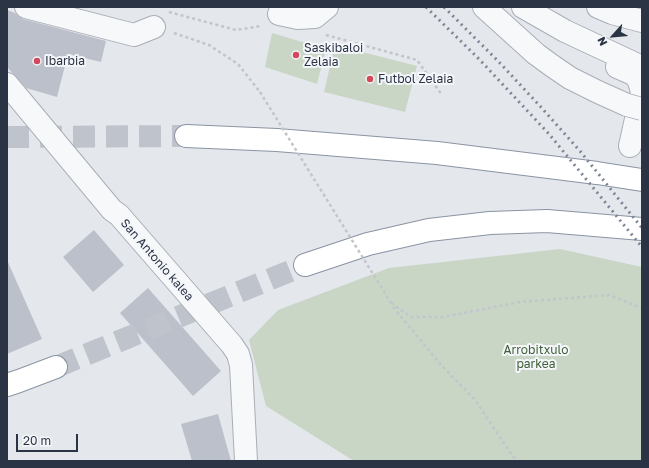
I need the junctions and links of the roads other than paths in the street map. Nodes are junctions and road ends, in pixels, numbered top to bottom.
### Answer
1 (26, 7) edge
2 (327, 7) edge
3 (484, 7) edge
4 (523, 7) edge
5 (598, 7) edge
6 (279, 14) road end
7 (159, 19) road end
8 (642, 21) edge
9 (565, 31) junction
10 (642, 67) edge
11 (7, 84) edge
12 (638, 99) edge
13 (186, 136) tunnel mouth
14 (637, 142) edge
15 (642, 180) edge
16 (642, 229) edge
17 (305, 265) tunnel mouth
18 (56, 367) tunnel mouth
19 (7, 385) edge
20 (246, 461) edge

1 - 7 street
2 - 6 street
3 - 12 street
4 - 9 street
5 - 8 street
9 - 10 street
9 - 12 street
11 - 20 street, San Antonio kalea
12 - 14 street
13 - 15 highway
16 - 17 highway
18 - 19 highway

